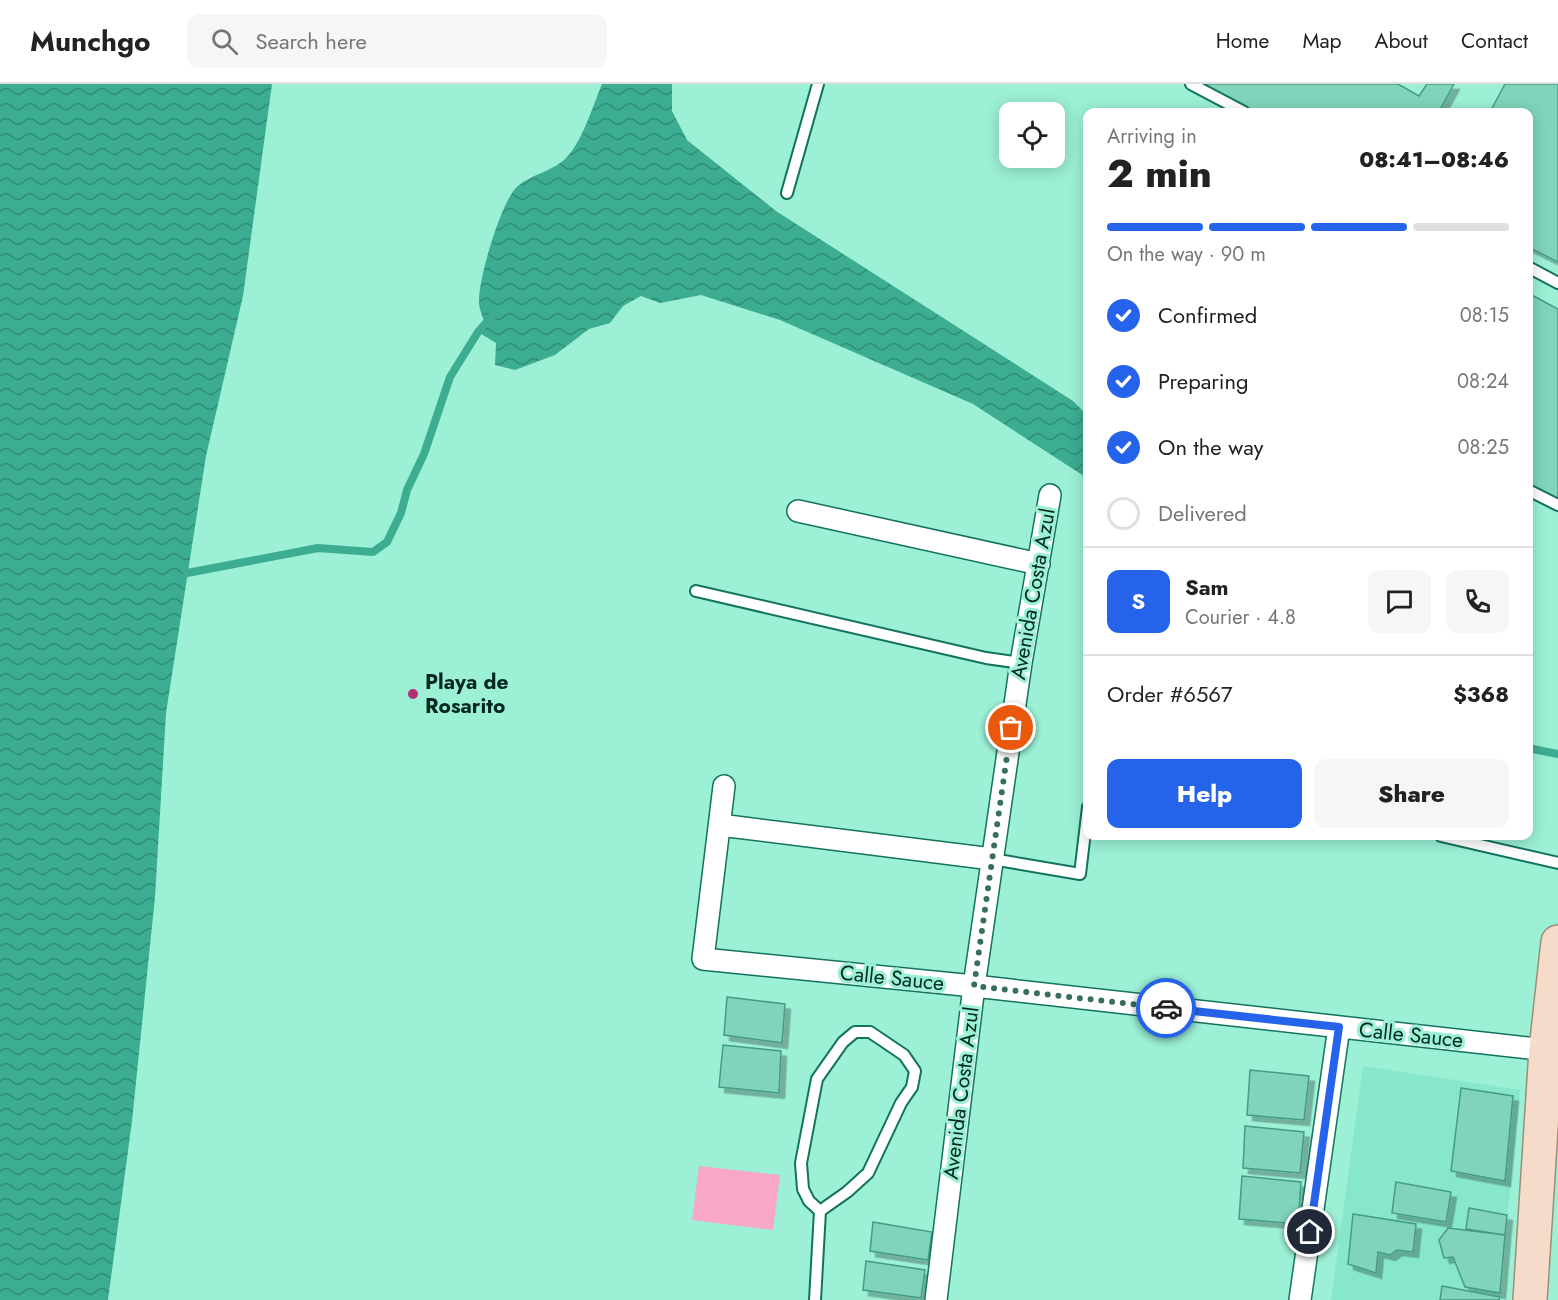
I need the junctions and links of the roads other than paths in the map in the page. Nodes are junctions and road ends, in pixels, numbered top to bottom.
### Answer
1 (818, 84) edge
2 (1191, 84) edge
3 (1236, 108) edge
4 (787, 194) dead end
5 (1533, 270) edge
6 (1558, 283) edge
7 (1533, 493) edge
8 (1050, 495) dead end
9 (1558, 506) edge
10 (798, 511) dead end
11 (1039, 564) junction
12 (696, 591) dead end
13 (1021, 663) junction
14 (724, 786) dead end
15 (720, 825) junction
16 (1084, 840) edge
17 (1458, 840) edge
18 (992, 859) junction
19 (1558, 863) edge
20 (1558, 942) edge
21 (974, 986) junction
22 (1339, 1027) junction
23 (1546, 1050) junction
24 (820, 1211) junction
25 (815, 1300) edge
26 (936, 1300) edge
27 (1300, 1300) edge
28 (1530, 1300) edge

1 - 4 lane
2 - 3 lane
5 - 6 lane
7 - 9 lane
8 - 11 street, Avenida Costa Azul
10 - 11 street
11 - 13 street, Avenida Costa Azul
12 - 13 lane
13 - 18 street, Avenida Costa Azul
14 - 15 street
15 - 18 street
15 - 21 street, Calle Sauce
16 - 18 lane
17 - 19 lane
18 - 21 street, Avenida Costa Azul
20 - 23 main road
21 - 22 street, Calle Sauce
21 - 26 street, Avenida Costa Azul
22 - 23 street, Calle Sauce
22 - 27 street
23 - 28 main road
24 - 24 lane
24 - 25 lane

